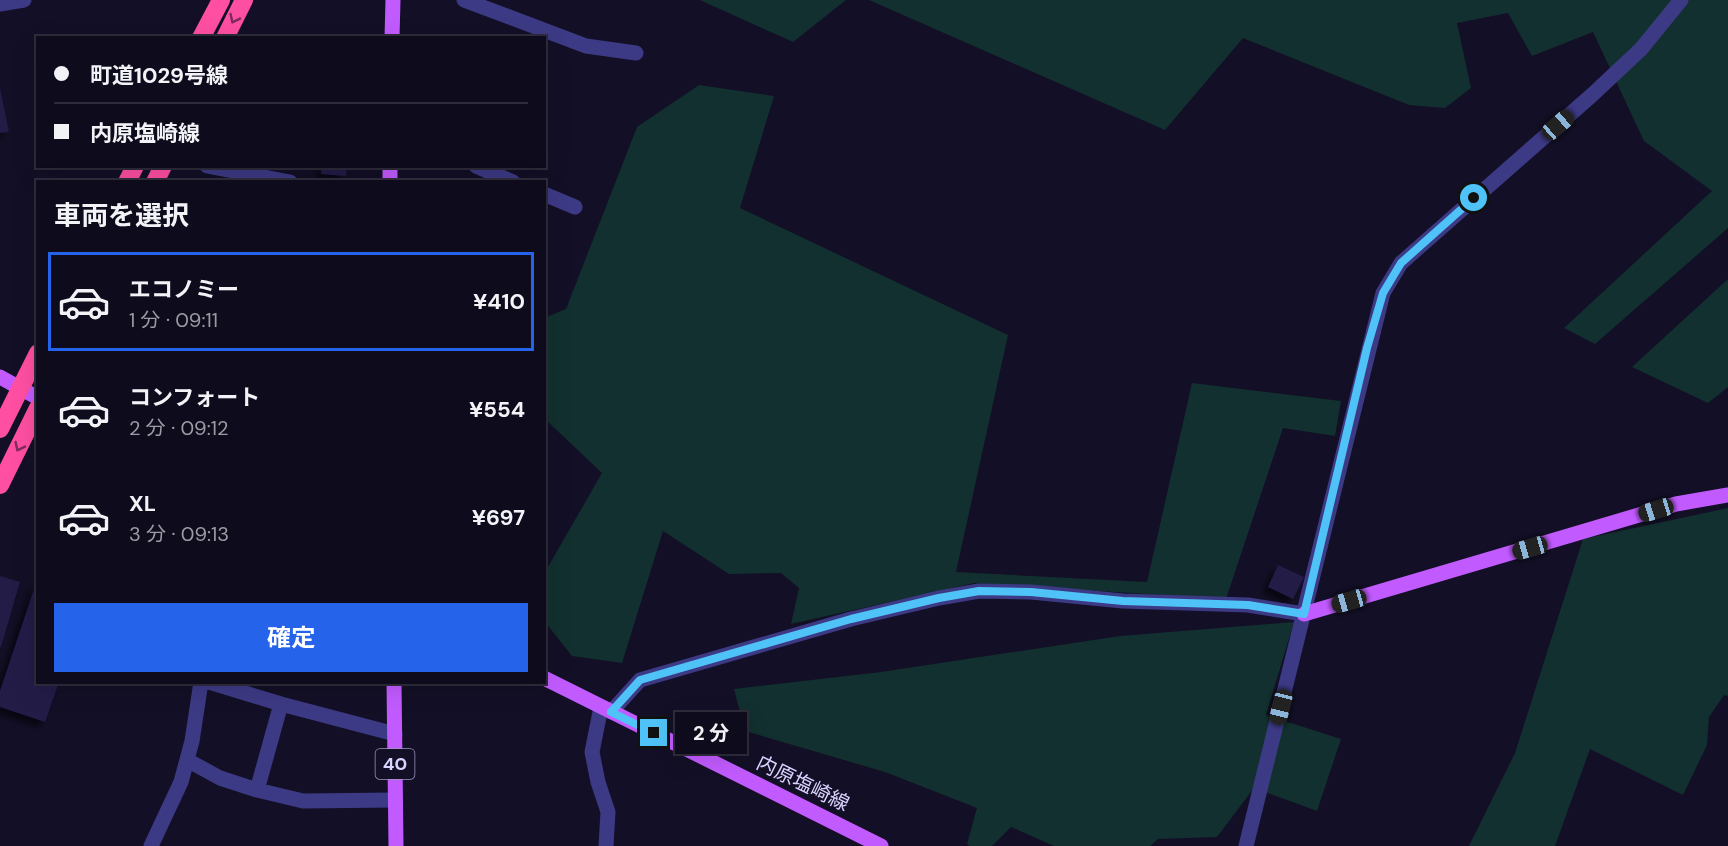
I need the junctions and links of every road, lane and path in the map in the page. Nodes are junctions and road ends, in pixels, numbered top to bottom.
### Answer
1 (24, 0) edge
2 (220, 0) edge
3 (244, 0) edge
4 (393, 0) edge
5 (464, 0) edge
6 (1681, 0) edge
7 (0, 4) edge
8 (202, 36) edge
9 (226, 36) edge
10 (392, 36) edge
11 (636, 53) dead end
12 (217, 168) edge
13 (481, 168) edge
14 (280, 180) edge
15 (508, 180) edge
16 (546, 195) edge
17 (575, 207) dead end
18 (36, 357) edge
19 (0, 377) edge
20 (19, 388) junction
21 (36, 397) edge
22 (36, 412) edge
23 (0, 429) edge
24 (0, 485) edge
25 (1728, 495) edge
26 (1304, 614) junction
27 (546, 679) edge
28 (201, 684) edge
29 (215, 684) edge
30 (394, 684) edge
31 (281, 704) junction
32 (606, 709) junction
33 (395, 734) junction
34 (187, 760) junction
35 (257, 790) junction
36 (395, 800) junction
37 (151, 846) edge
38 (396, 846) edge
39 (606, 846) edge
40 (881, 846) edge
41 (1246, 846) edge

1 - 7 street
2 - 8 highway
3 -> 9 highway
4 - 10 main road
5 - 11 street
6 - 26 street
12 - 14 street
13 - 15 street
16 - 17 street
18 - 20 highway
19 - 20 main road
20 - 21 main road
20 - 23 highway
22 -> 24 highway
25 - 26 main road
26 - 32 street
26 - 41 street
27 - 32 main road, 内原塩崎線
28 - 34 street
29 - 31 street
30 - 33 main road, 40
31 - 33 street
31 - 35 street
32 - 39 street
32 - 40 main road, 内原塩崎線
33 - 36 main road, 40
34 - 35 street
34 - 37 street
35 - 36 street
36 - 38 main road, 40

